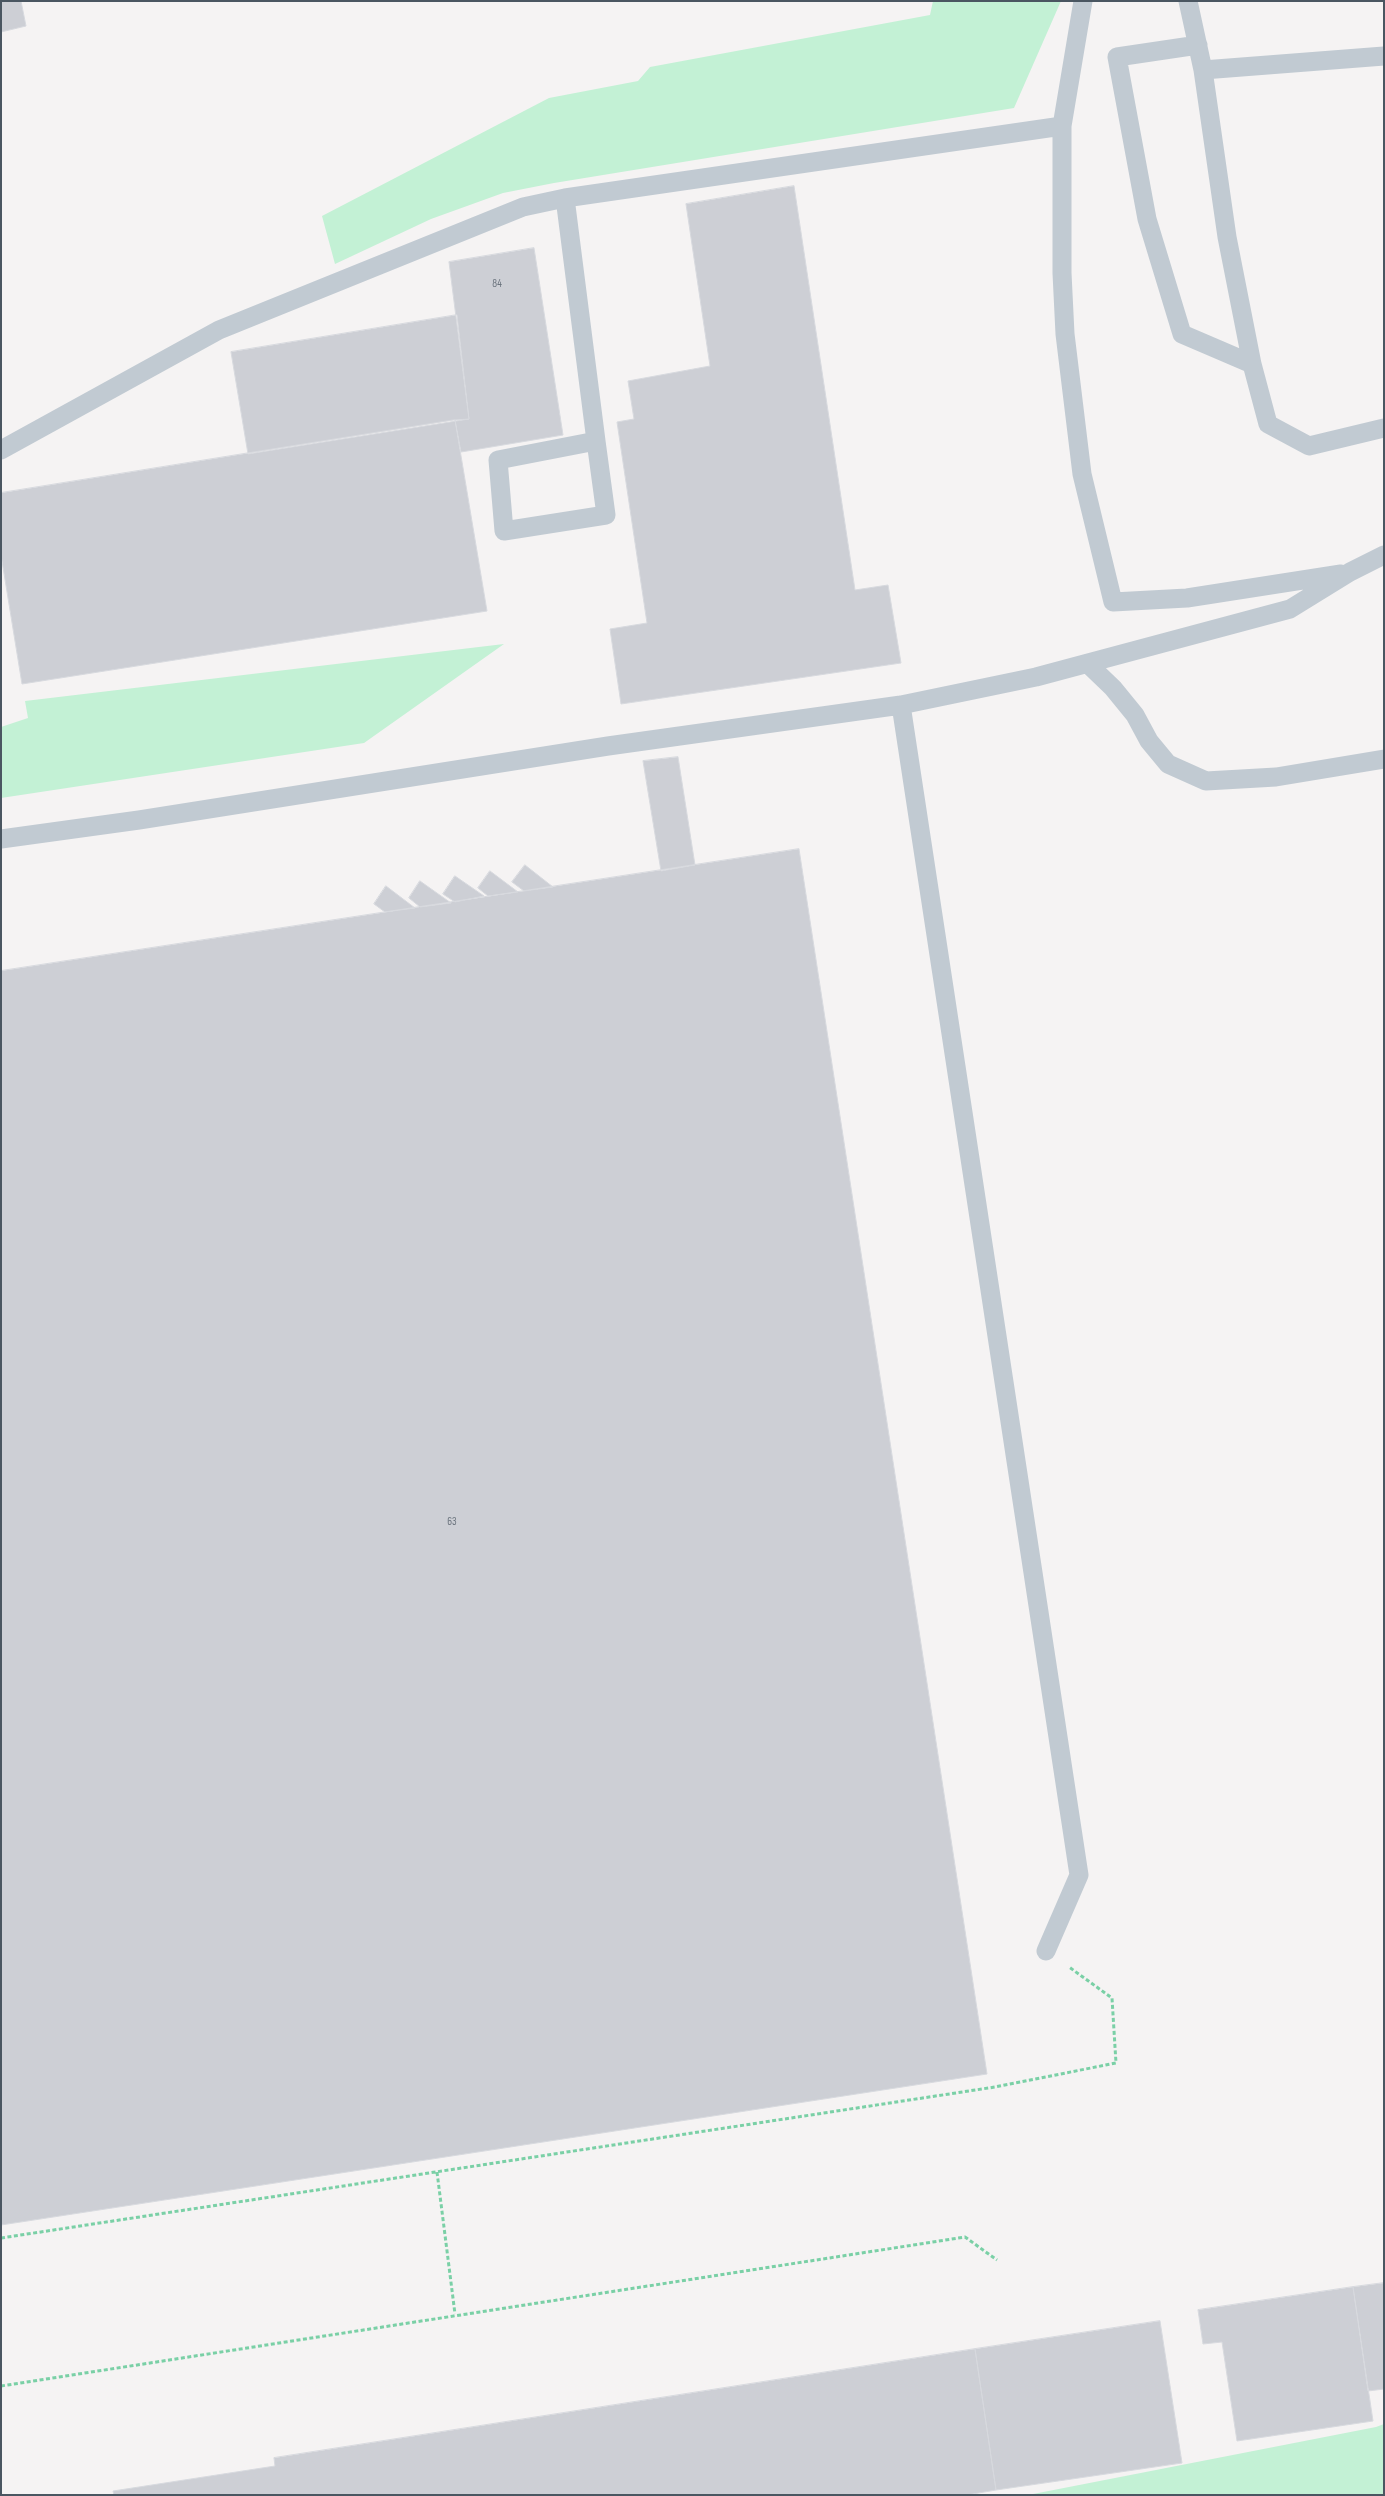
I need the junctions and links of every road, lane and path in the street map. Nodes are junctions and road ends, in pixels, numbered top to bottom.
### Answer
1 (1083, 1) edge
2 (1188, 1) edge
3 (1198, 45) junction
4 (1384, 56) edge
5 (1203, 70) junction
6 (1062, 126) junction
7 (565, 198) junction
8 (1252, 364) junction
9 (1384, 428) edge
10 (596, 441) junction
11 (1, 450) edge
12 (1384, 555) edge
13 (1350, 572) junction
14 (1088, 664) junction
15 (901, 705) junction
16 (1384, 759) edge
17 (1, 839) edge
18 (1046, 1951) joint
19 (437, 2172) junction
20 (1, 2238) edge
21 (997, 2260) dead end
22 (455, 2314) junction
23 (1, 2386) edge

1 - 6 lane
2 - 3 lane
3 - 5 lane
3 - 8 lane
4 - 5 lane
5 - 8 lane
6 - 7 lane
6 - 13 lane
7 - 10 lane
7 - 11 lane
8 - 9 lane
10 - 10 lane
12 - 13 lane
13 - 14 lane
14 - 15 lane
14 - 16 lane
15 - 17 lane
15 - 18 lane
18 - 19 path
19 - 20 path
19 - 22 path
21 - 22 path
22 - 23 path

